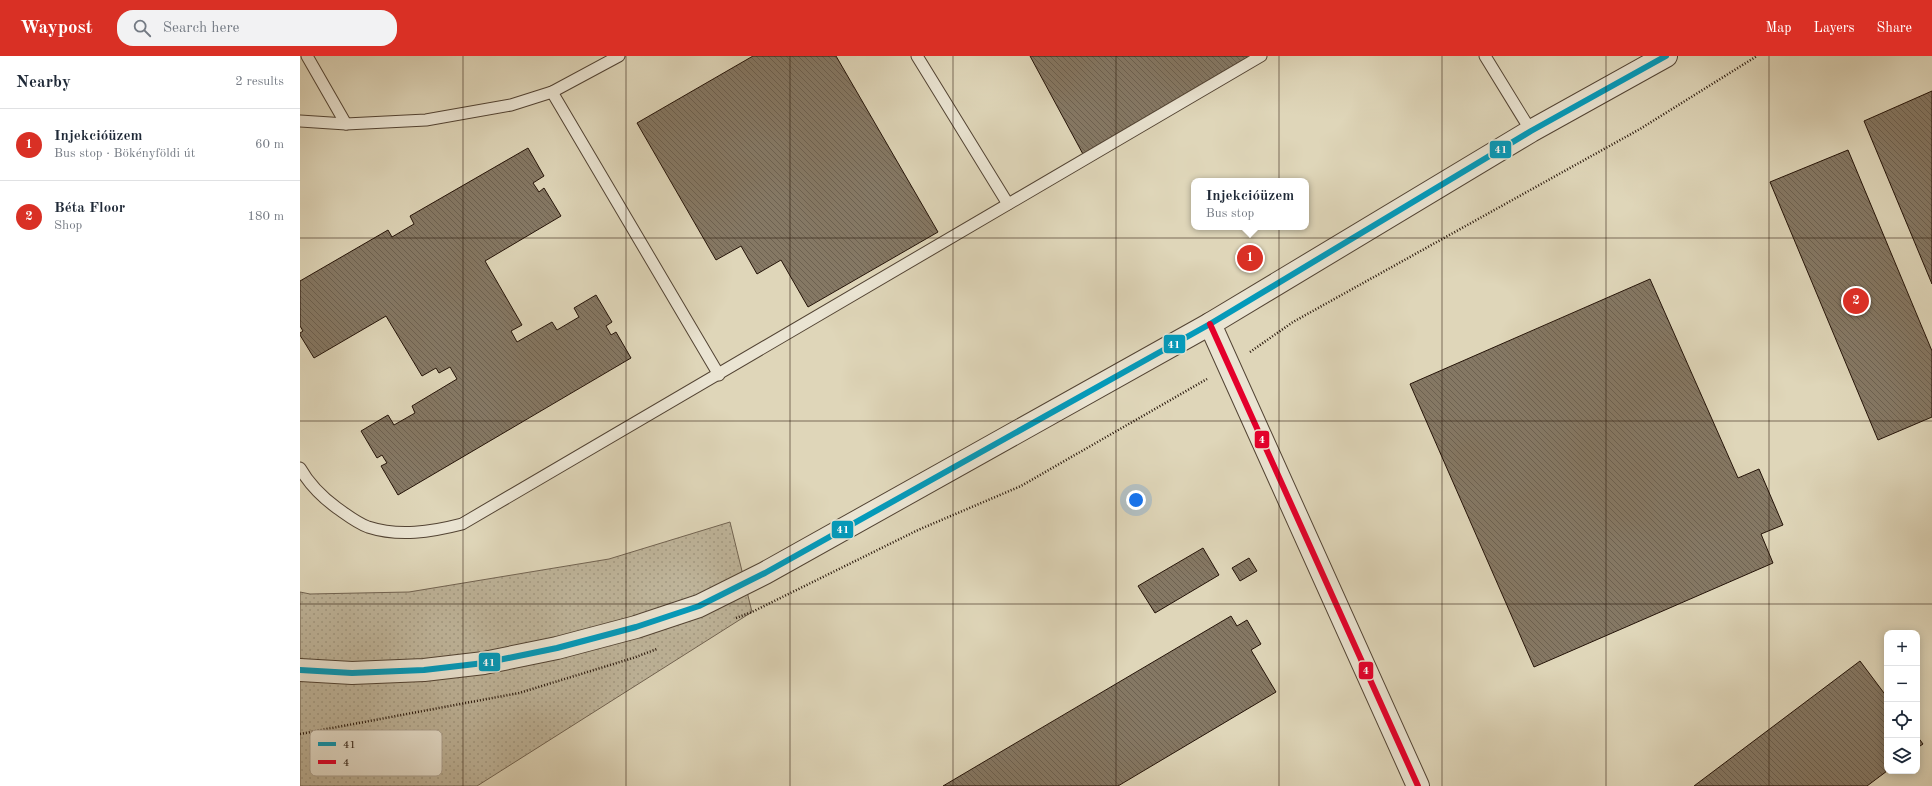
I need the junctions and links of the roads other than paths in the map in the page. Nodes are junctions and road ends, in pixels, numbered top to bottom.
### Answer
1 (307, 56) edge
2 (619, 56) edge
3 (917, 56) edge
4 (1261, 56) edge
5 (1485, 56) edge
6 (1666, 56) edge
7 (552, 92) junction
8 (300, 121) edge
9 (346, 124) junction
10 (1531, 131) junction
11 (1008, 204) junction
12 (1210, 324) junction
13 (719, 375) junction
14 (300, 468) edge
15 (300, 670) edge
16 (1418, 786) edge

1 - 9 lane
2 - 7 lane
3 - 11 lane
4 - 11 lane
5 - 10 lane
6 - 10 street
7 - 9 lane
7 - 13 lane
8 - 9 lane
10 - 12 street
11 - 13 lane
12 - 15 street
12 - 16 street
13 - 14 lane

